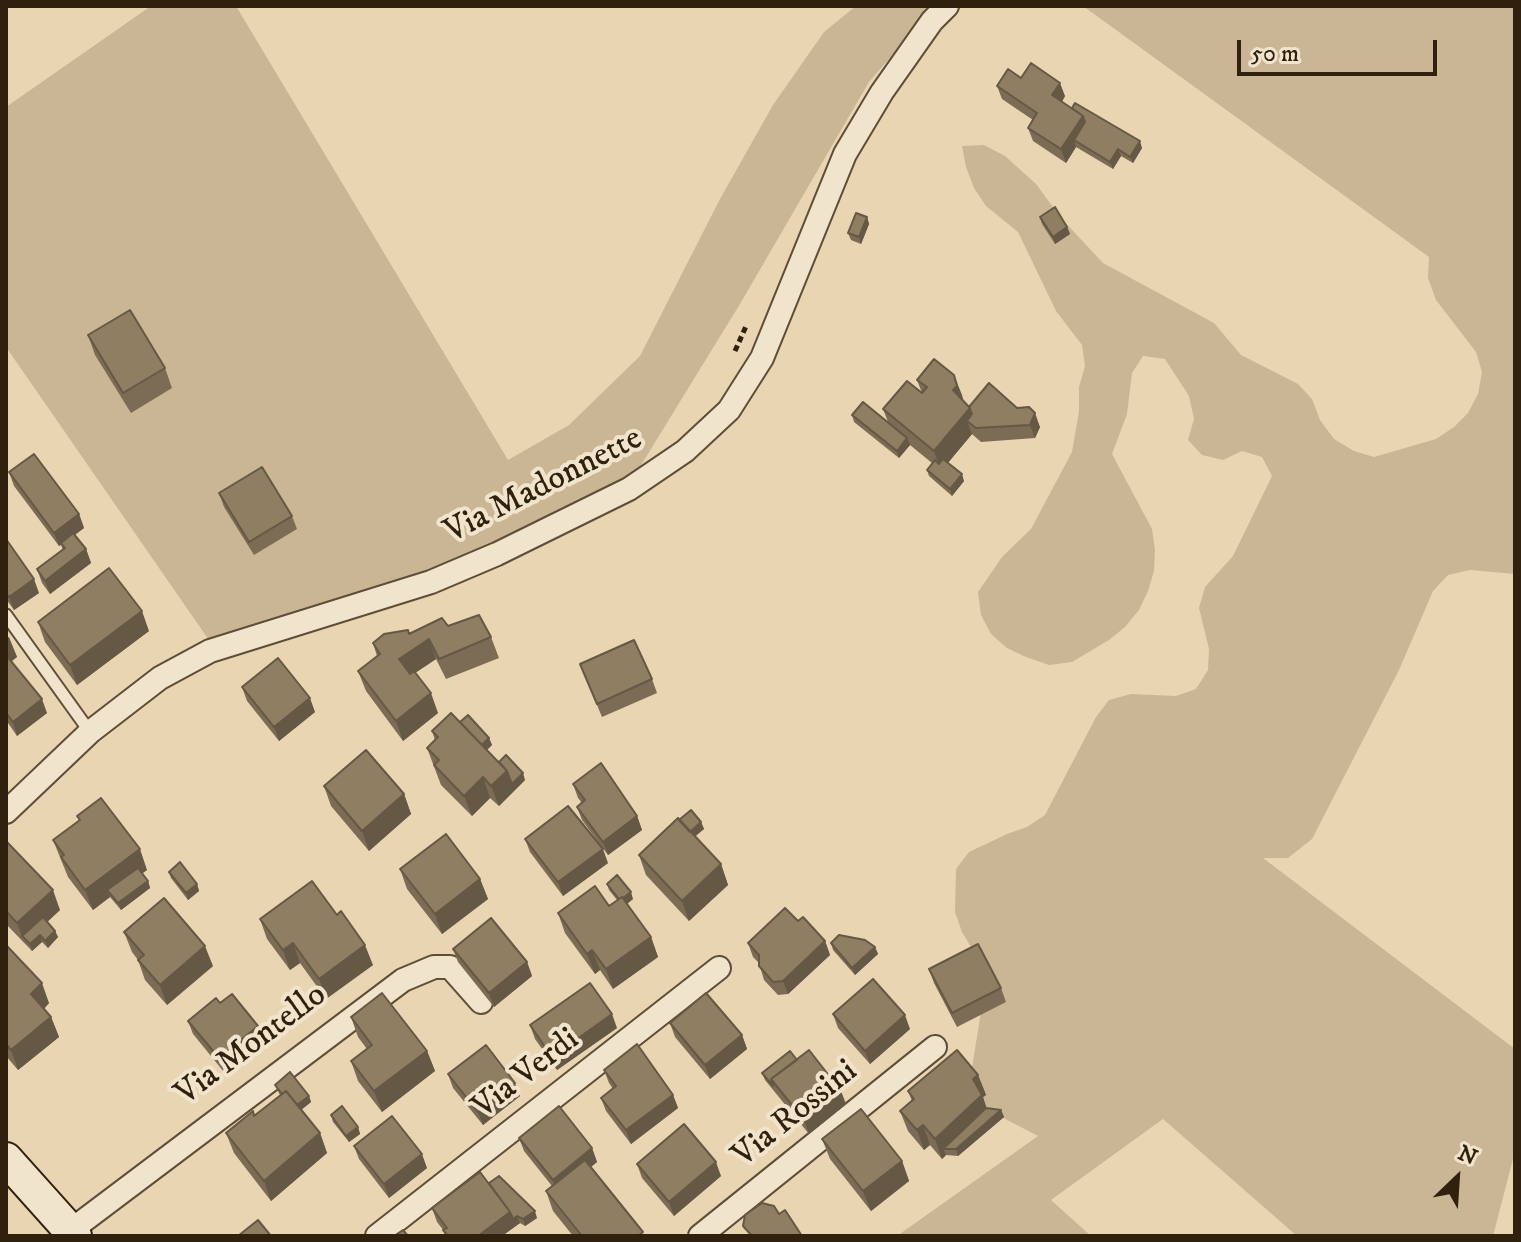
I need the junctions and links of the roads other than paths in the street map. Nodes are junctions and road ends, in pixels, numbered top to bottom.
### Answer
1 (947, 6) edge
2 (6, 615) edge
3 (90, 732) junction
4 (6, 812) edge
5 (719, 968) dead end
6 (481, 1002) edge
7 (935, 1047) dead end
8 (6, 1159) edge
9 (73, 1233) edge
10 (377, 1236) edge
11 (700, 1236) edge

1 - 3 street, Via Madonnette
2 - 3 lane
3 - 4 street, Via Madonnette
5 - 10 street, Via Verdi
6 - 9 street, Via Montello
7 - 11 street, Via Rossini
8 - 9 main road, Via Montello

